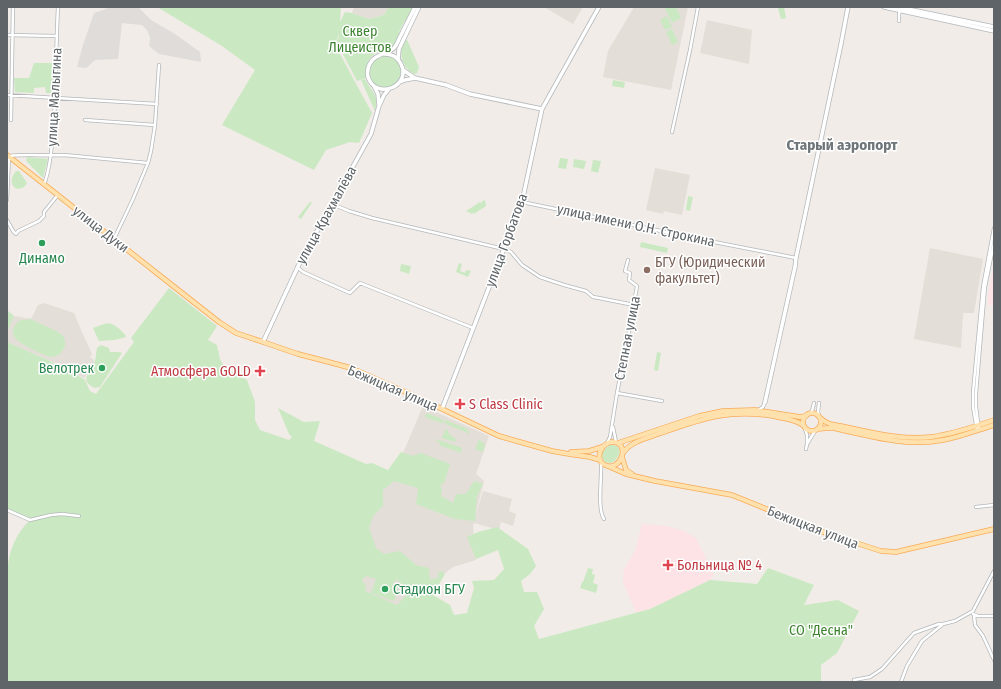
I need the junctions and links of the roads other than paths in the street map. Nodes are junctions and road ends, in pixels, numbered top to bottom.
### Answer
1 (13, 7) edge
2 (58, 7) edge
3 (415, 7) edge
4 (419, 7) edge
5 (599, 7) edge
6 (698, 7) edge
7 (848, 7) edge
8 (884, 7) edge
9 (901, 8) edge
10 (899, 21) dead end
11 (994, 28) edge
12 (994, 31) edge
13 (7, 35) edge
14 (13, 35) junction
15 (57, 36) junction
16 (397, 48) junction
17 (384, 54) junction
18 (398, 60) junction
19 (159, 65) dead end
20 (403, 70) junction
21 (416, 78) junction
22 (399, 83) junction
23 (374, 86) junction
24 (389, 89) junction
25 (7, 95) edge
26 (12, 96) junction
27 (55, 98) junction
28 (156, 104) junction
29 (379, 106) junction
30 (542, 110) junction
31 (11, 120) dead end
32 (85, 120) dead end
33 (155, 125) junction
34 (672, 132) dead end
35 (8, 156) edge
36 (51, 156) junction
37 (148, 163) junction
38 (44, 185) junction
39 (58, 196) junction
40 (7, 200) edge
41 (522, 202) junction
42 (332, 204) junction
43 (7, 220) edge
44 (994, 228) edge
45 (114, 239) junction
46 (994, 243) edge
47 (504, 249) junction
48 (796, 258) junction
49 (628, 260) dead end
50 (297, 267) junction
51 (195, 303) joint
52 (634, 305) junction
53 (473, 328) junction
54 (263, 342) junction
55 (617, 393) junction
56 (662, 401) dead end
57 (765, 402) junction
58 (814, 403) dead end
59 (819, 403) dead end
60 (442, 408) junction
61 (758, 410) junction
62 (769, 411) junction
63 (806, 416) junction
64 (819, 416) junction
65 (994, 420) edge
66 (612, 423) junction
67 (994, 425) edge
68 (804, 426) junction
69 (978, 428) junction
70 (816, 430) junction
71 (617, 443) junction
72 (527, 444) junction
73 (607, 444) junction
74 (807, 444) junction
75 (602, 447) junction
76 (806, 449) dead end
77 (622, 455) junction
78 (601, 462) junction
79 (608, 466) junction
80 (602, 473) junction
81 (634, 475) junction
82 (994, 504) edge
83 (976, 508) dead end
84 (7, 510) edge
85 (79, 516) dead end
86 (604, 519) dead end
87 (994, 529) edge
88 (994, 570) edge
89 (973, 613) junction
90 (994, 616) edge
91 (943, 624) junction
92 (994, 660) edge
93 (854, 680) dead end
94 (901, 682) edge

1 - 14 street
2 - 15 street, улица Малыгина
3 - 16 main road
4 - 16 main road
5 - 30 main road, улица Горбатова
6 - 34 street
7 - 48 main road
8 - 9 main road
9 - 10 street
9 - 11 main road
9 - 12 main road
13 - 14 street
14 - 15 street
14 - 26 street
15 - 27 street, улица Малыгина
16 - 17 main road
16 - 18 main road
17 - 18 main road
17 - 23 main road
18 - 20 main road
19 - 28 street
20 - 21 main road
20 - 22 main road
21 - 22 main road, улица Крахмалёва
21 - 30 main road
22 - 24 main road, улица Крахмалёва
23 - 24 main road
23 - 29 main road
24 - 29 main road, улица Крахмалёва
25 - 26 street
26 - 27 street
26 - 31 street
27 - 28 street
27 - 36 street, улица Малыгина
28 - 33 street
29 - 42 main road, улица Крахмалёва
30 - 41 main road, улица Горбатова
32 - 33 street
33 - 37 street
35 - 36 street
35 - 38 main road, улица Дуки
35 - 40 street
36 - 37 street
36 - 38 street, улица Малыгина
37 - 45 street
38 - 39 main road, улица Дуки
39 - 43 street
39 - 45 main road, улица Дуки
41 - 47 main road, улица Горбатова
41 - 48 street, улица имени О.Н. Строкина
42 - 47 street
42 - 50 main road, улица Крахмалёва
44 - 69 street
45 - 51 main road, улица Дуки
46 - 69 street
47 - 52 street
47 - 53 main road, улица Горбатова
48 - 57 main road
49 - 52 street, Степная улица
50 - 53 street
50 - 54 main road, улица Крахмалёва
51 - 54 main road, Бежицкая улица
52 - 55 street, Степная улица
53 - 60 main road, улица Горбатова
54 - 60 main road, Бежицкая улица
55 - 56 street
55 - 66 street, Степная улица
57 - 61 street
57 - 62 street
58 - 63 street
59 - 64 street
60 - 72 main road, Бежицкая улица
61 - 62 main road
61 - 71 main road
62 - 63 main road
63 - 64 main road
63 - 68 main road
64 - 69 main road
64 - 70 main road
65 - 69 main road
66 - 71 street
66 - 73 street, Степная улица
67 - 69 main road
68 - 70 main road
68 - 74 street
68 - 77 main road
69 - 70 main road
70 - 74 street
71 - 73 main road
71 - 77 main road
72 - 75 main road
72 - 78 main road
73 - 75 main road
74 - 76 street
75 - 78 main road
77 - 79 main road
77 - 81 main road
78 - 79 main road
78 - 80 street
79 - 80 street
79 - 81 main road, Бежицкая улица
80 - 86 street
81 - 87 main road, Бежицкая улица
82 - 83 street
84 - 85 street
88 - 89 street
89 - 90 street
89 - 91 street
89 - 92 street
91 - 93 street
91 - 94 street

